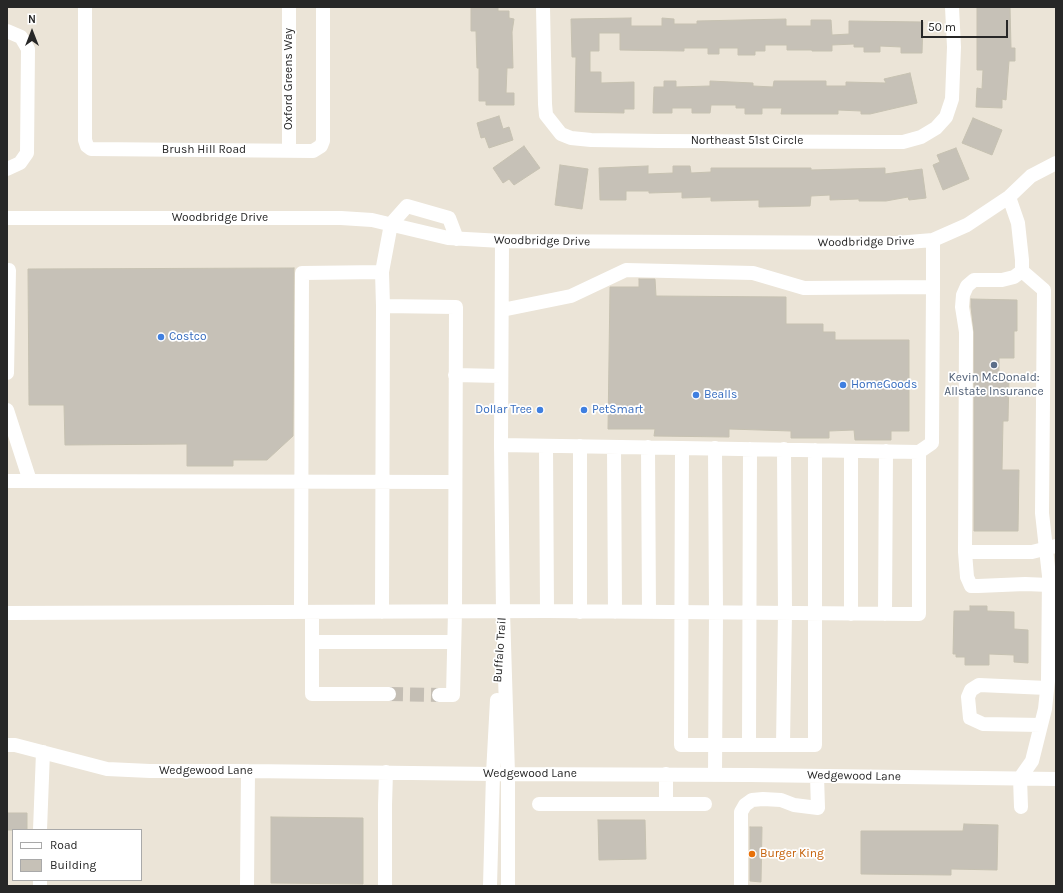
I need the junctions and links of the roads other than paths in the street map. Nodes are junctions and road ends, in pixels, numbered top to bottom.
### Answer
1 (85, 7) edge
2 (290, 7) edge
3 (323, 7) edge
4 (543, 7) edge
5 (952, 7) edge
6 (7, 31) edge
7 (289, 150) junction
8 (1056, 163) edge
9 (7, 169) edge
10 (1009, 197) junction
11 (7, 218) edge
12 (392, 224) junction
13 (457, 239) junction
14 (933, 240) junction
15 (502, 241) junction
16 (9, 270) dead end
17 (1022, 271) junction
18 (382, 272) junction
19 (933, 287) junction
20 (1050, 289) edge
21 (383, 306) junction
22 (502, 310) junction
23 (7, 373) edge
24 (456, 375) junction
25 (501, 376) junction
26 (7, 410) edge
27 (501, 445) junction
28 (546, 446) junction
29 (580, 446) junction
30 (614, 447) junction
31 (648, 447) junction
32 (682, 448) junction
33 (715, 448) junction
34 (750, 449) junction
35 (784, 450) junction
36 (815, 450) junction
37 (851, 451) junction
38 (886, 451) junction
39 (919, 452) junction
40 (7, 481) edge
41 (30, 481) junction
42 (382, 481) junction
43 (301, 482) junction
44 (455, 482) junction
45 (1051, 548) edge
46 (965, 552) junction
47 (1049, 585) junction
48 (503, 611) junction
49 (547, 611) junction
50 (307, 612) junction
51 (382, 612) junction
52 (455, 612) junction
53 (580, 612) junction
54 (615, 612) junction
55 (649, 612) junction
56 (682, 612) junction
57 (7, 613) edge
58 (716, 613) junction
59 (750, 613) junction
60 (785, 613) junction
61 (816, 614) junction
62 (852, 614) junction
63 (885, 614) junction
64 (312, 642) junction
65 (454, 642) junction
66 (1047, 688) junction
67 (389, 694) tunnel mouth
68 (439, 695) tunnel mouth
69 (1041, 725) junction
70 (7, 745) edge
71 (715, 745) junction
72 (749, 745) junction
73 (783, 745) junction
74 (43, 752) junction
75 (248, 771) junction
76 (386, 772) junction
77 (493, 774) junction
78 (508, 774) junction
79 (666, 774) junction
80 (715, 774) junction
81 (817, 776) junction
82 (1020, 778) junction
83 (1056, 779) edge
84 (539, 804) dead end
85 (666, 804) junction
86 (705, 804) dead end
87 (1021, 807) dead end
88 (40, 829) edge
89 (247, 886) edge
90 (385, 886) edge
91 (490, 886) edge
92 (508, 886) edge
93 (741, 886) edge

1 - 7 street, Brush Hill Road
2 - 7 street, Oxford Greens Way
3 - 7 street, Brush Hill Road
4 - 5 street, Northeast 51st Circle
6 - 9 street
8 - 10 street, Woodbridge Drive
10 - 14 street, Woodbridge Drive
10 - 17 street
11 - 12 street, Woodbridge Drive
12 - 13 street, Woodbridge Drive
12 - 13 street
12 - 18 street
13 - 15 street, Woodbridge Drive
14 - 15 street, Woodbridge Drive
14 - 19 street
15 - 22 street
16 - 23 street
17 - 20 street
17 - 46 street
18 - 21 street
18 - 43 street
19 - 22 street
19 - 39 street
20 - 45 street
21 - 24 street
21 - 42 street
22 - 25 street
24 - 25 street
24 - 44 street
25 - 27 street
26 - 41 street
27 - 28 street
27 - 48 street
28 - 29 street
28 - 49 street
29 - 30 street
29 - 53 street
30 - 31 street
30 - 54 street
31 - 32 street
31 - 55 street
32 - 33 street
32 - 56 street
33 - 34 street
33 - 58 street
34 - 35 street
34 - 59 street
35 - 36 street
35 - 60 street
36 - 37 street
36 - 61 street
37 - 38 street
37 - 62 street
38 - 39 street
38 - 63 street
39 - 63 street
40 - 41 street
41 - 43 street
42 - 43 street
42 - 44 street
42 - 51 street
43 - 50 street
44 - 52 street
45 - 46 street
45 - 47 street
46 - 47 street
47 - 66 street
48 - 49 street
48 - 52 street
48 - 77 street, Buffalo Trail
48 - 78 street, Buffalo Trail
49 - 53 street
50 - 51 street
50 - 57 street
50 - 64 street
51 - 52 street
52 - 65 street
53 - 54 street
54 - 55 street
55 - 56 street
56 - 58 street
56 - 71 street
58 - 59 street
58 - 71 street
59 - 60 street
59 - 72 street
60 - 61 street
60 - 73 street
61 - 62 street
61 - 73 street
62 - 63 street
64 - 65 street
64 - 67 street
65 - 68 street
66 - 69 street
66 - 69 street
69 - 82 street
70 - 74 street, Wedgewood Lane
71 - 72 street
71 - 80 street
72 - 73 street
74 - 75 street, Wedgewood Lane
74 - 88 street
75 - 76 street, Wedgewood Lane
75 - 89 street
76 - 77 street, Wedgewood Lane
76 - 90 street
77 - 78 street, Wedgewood Lane
77 - 91 street, Buffalo Trail
78 - 79 street, Wedgewood Lane
78 - 92 street, Buffalo Trail
79 - 80 street, Wedgewood Lane
79 - 85 street
80 - 81 street, Wedgewood Lane
81 - 82 street, Wedgewood Lane
81 - 93 street
82 - 83 street, Wedgewood Lane
82 - 87 street
84 - 85 street
85 - 86 street

